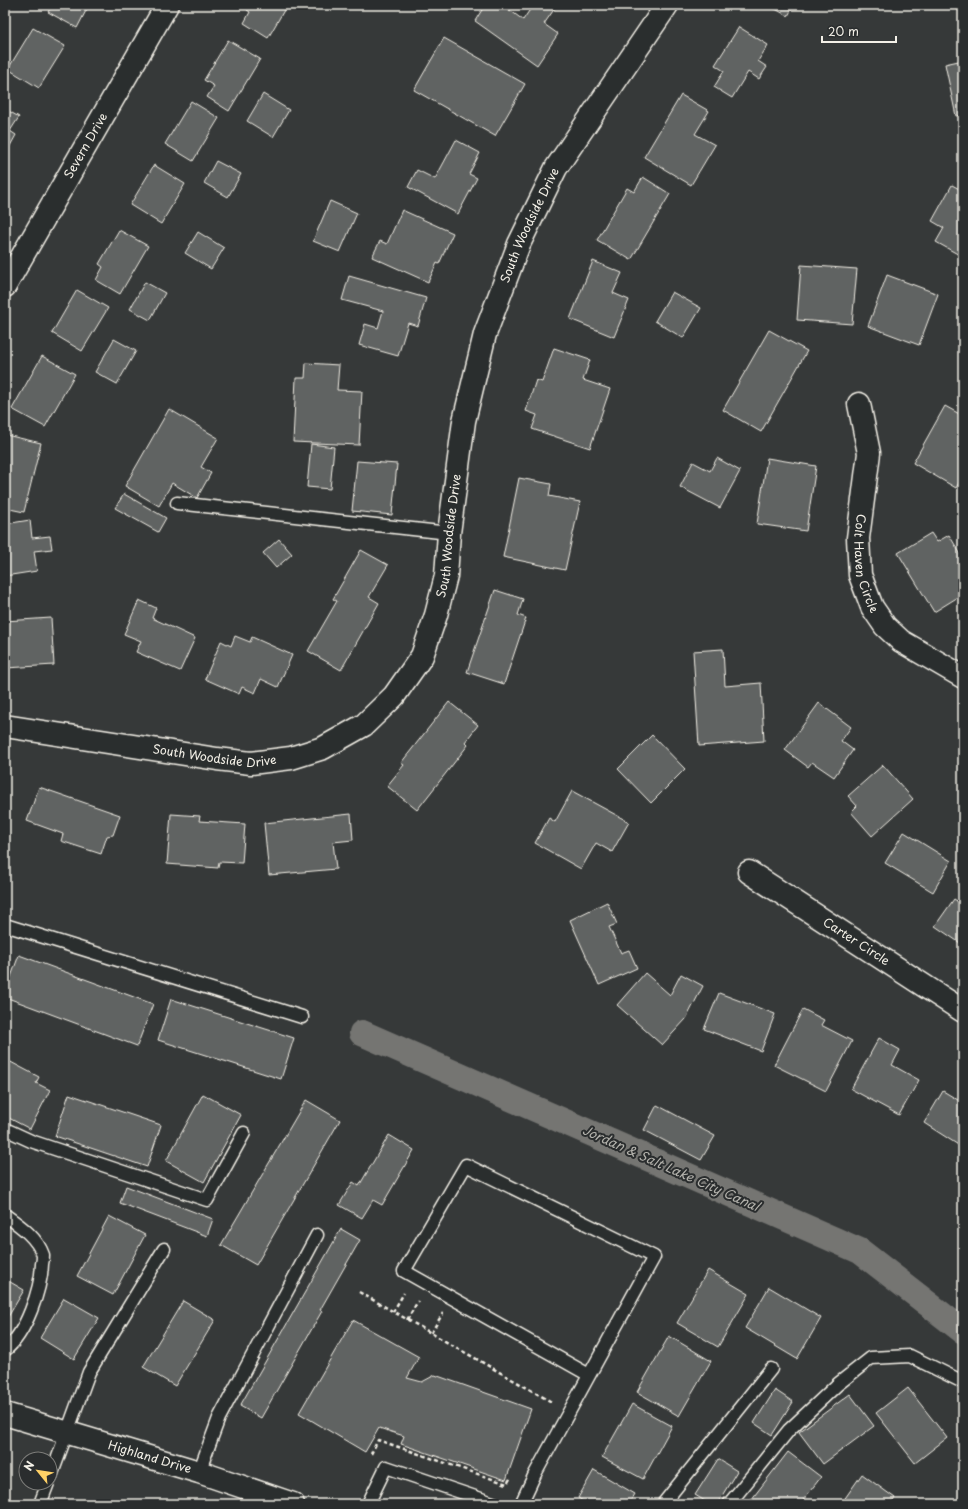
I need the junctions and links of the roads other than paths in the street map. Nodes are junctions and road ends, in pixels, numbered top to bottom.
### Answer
1 (167, 5) edge
2 (667, 5) edge
3 (5, 286) edge
4 (859, 404) dead end
5 (177, 503) dead end
6 (449, 533) junction
7 (963, 677) edge
8 (5, 726) edge
9 (749, 872) dead end
10 (5, 925) edge
11 (963, 1010) edge
12 (302, 1017) dead end
13 (5, 1129) edge
14 (244, 1133) dead end
15 (5, 1215) edge
16 (317, 1235) dead end
17 (164, 1249) dead end
18 (5, 1350) edge
19 (771, 1369) dead end
20 (589, 1375) junction
21 (963, 1382) edge
22 (5, 1414) edge
23 (68, 1433) junction
24 (58, 1459) edge
25 (198, 1472) junction
26 (45, 1491) edge
27 (40, 1504) edge
28 (293, 1504) edge
29 (368, 1504) edge
30 (496, 1504) edge
31 (522, 1504) edge
32 (663, 1504) edge
33 (729, 1504) edge

1 - 3 street, Severn Drive
2 - 6 street, South Woodside Drive
4 - 7 street, Colt Haven Circle
5 - 6 lane
6 - 8 street, South Woodside Drive
9 - 11 street, Carter Circle
10 - 12 lane
13 - 14 lane
15 - 18 lane
16 - 25 lane
17 - 23 lane
19 - 32 lane
20 - 20 lane
20 - 31 lane
21 - 33 lane
22 - 23 street, Highland Drive
23 - 24 lane
23 - 25 street, Highland Drive
25 - 28 street, Highland Drive
26 - 27 lane
29 - 30 lane

